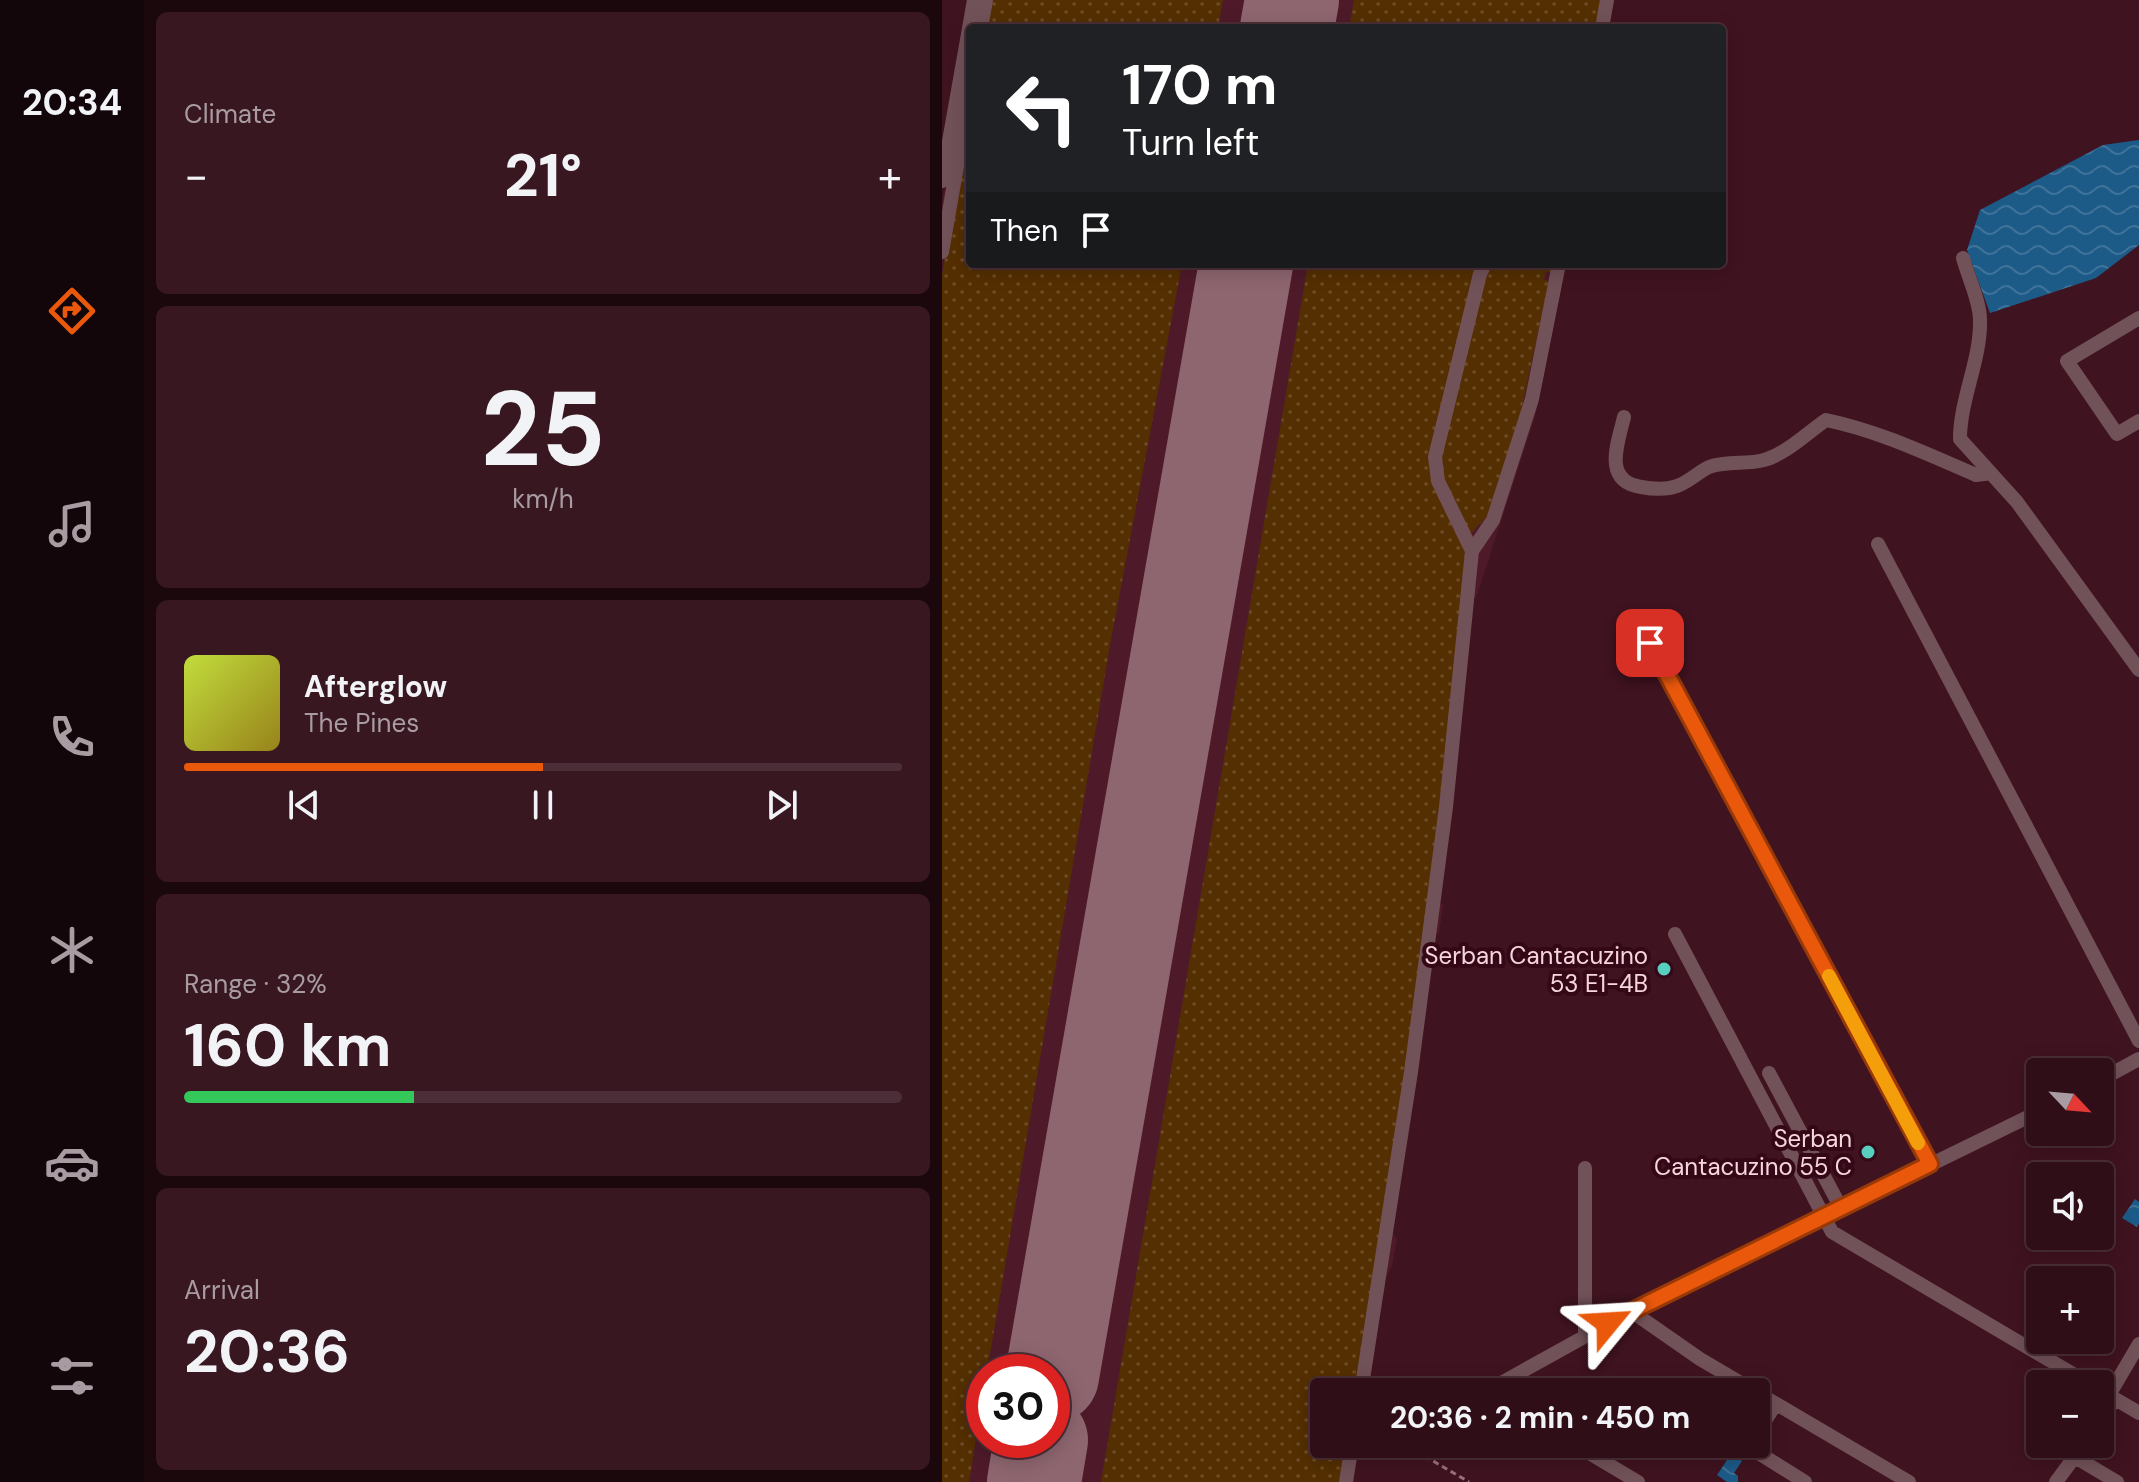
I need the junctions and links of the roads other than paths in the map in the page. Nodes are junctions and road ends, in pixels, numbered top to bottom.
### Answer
1 (974, 0) edge
2 (986, 0) edge
3 (1607, 0) edge
4 (970, 24) edge
5 (982, 24) edge
6 (1603, 24) edge
7 (966, 45) edge
8 (966, 115) edge
9 (942, 181) edge
10 (942, 252) edge
11 (1963, 258) dead end
12 (1483, 268) edge
13 (1558, 268) edge
14 (2139, 318) edge
15 (1624, 417) dead end
16 (2139, 421) edge
17 (1991, 473) junction
18 (1878, 544) dead end
19 (1472, 551) junction
20 (1650, 643) dead end
21 (2139, 670) edge
22 (1675, 934) dead end
23 (2139, 1041) edge
24 (2139, 1059) edge
25 (2114, 1072) edge
26 (1769, 1073) dead end
27 (2026, 1118) edge
28 (1930, 1164) junction
29 (1585, 1168) dead end
30 (1841, 1208) junction
31 (1823, 1216) junction
32 (1631, 1311) junction
33 (1585, 1335) junction
34 (2139, 1344) edge
35 (2066, 1370) edge
36 (1363, 1378) edge
37 (1511, 1378) edge
38 (1732, 1378) edge
39 (2114, 1384) edge
40 (2114, 1398) edge
41 (1770, 1400) edge
42 (1776, 1404) junction
43 (1770, 1413) edge
44 (2139, 1413) edge
45 (1350, 1458) edge
46 (1598, 1458) edge
47 (1767, 1458) edge
48 (2074, 1458) edge
49 (2077, 1458) edge
50 (1346, 1482) edge
51 (1638, 1482) edge
52 (1805, 1482) edge
53 (1909, 1482) edge
54 (2056, 1482) edge
55 (2117, 1482) edge

1 - 4 street
2 - 5 street
3 - 6 street
7 - 9 street
8 - 10 street
11 - 17 street
12 - 19 street
13 - 19 street
14 - 16 street
15 - 17 street
17 - 21 street
18 - 23 street
19 - 36 street
20 - 28 street
22 - 31 street
24 - 25 street
26 - 30 street
27 - 28 street
28 - 30 street
29 - 33 street
30 - 31 street
31 - 32 street
31 - 35 street
32 - 33 street
32 - 38 street
33 - 37 street
34 - 39 street
40 - 44 street
41 - 42 street
42 - 43 street
42 - 53 street
45 - 50 street
46 - 51 street
47 - 52 street
48 - 54 street
49 - 55 street

